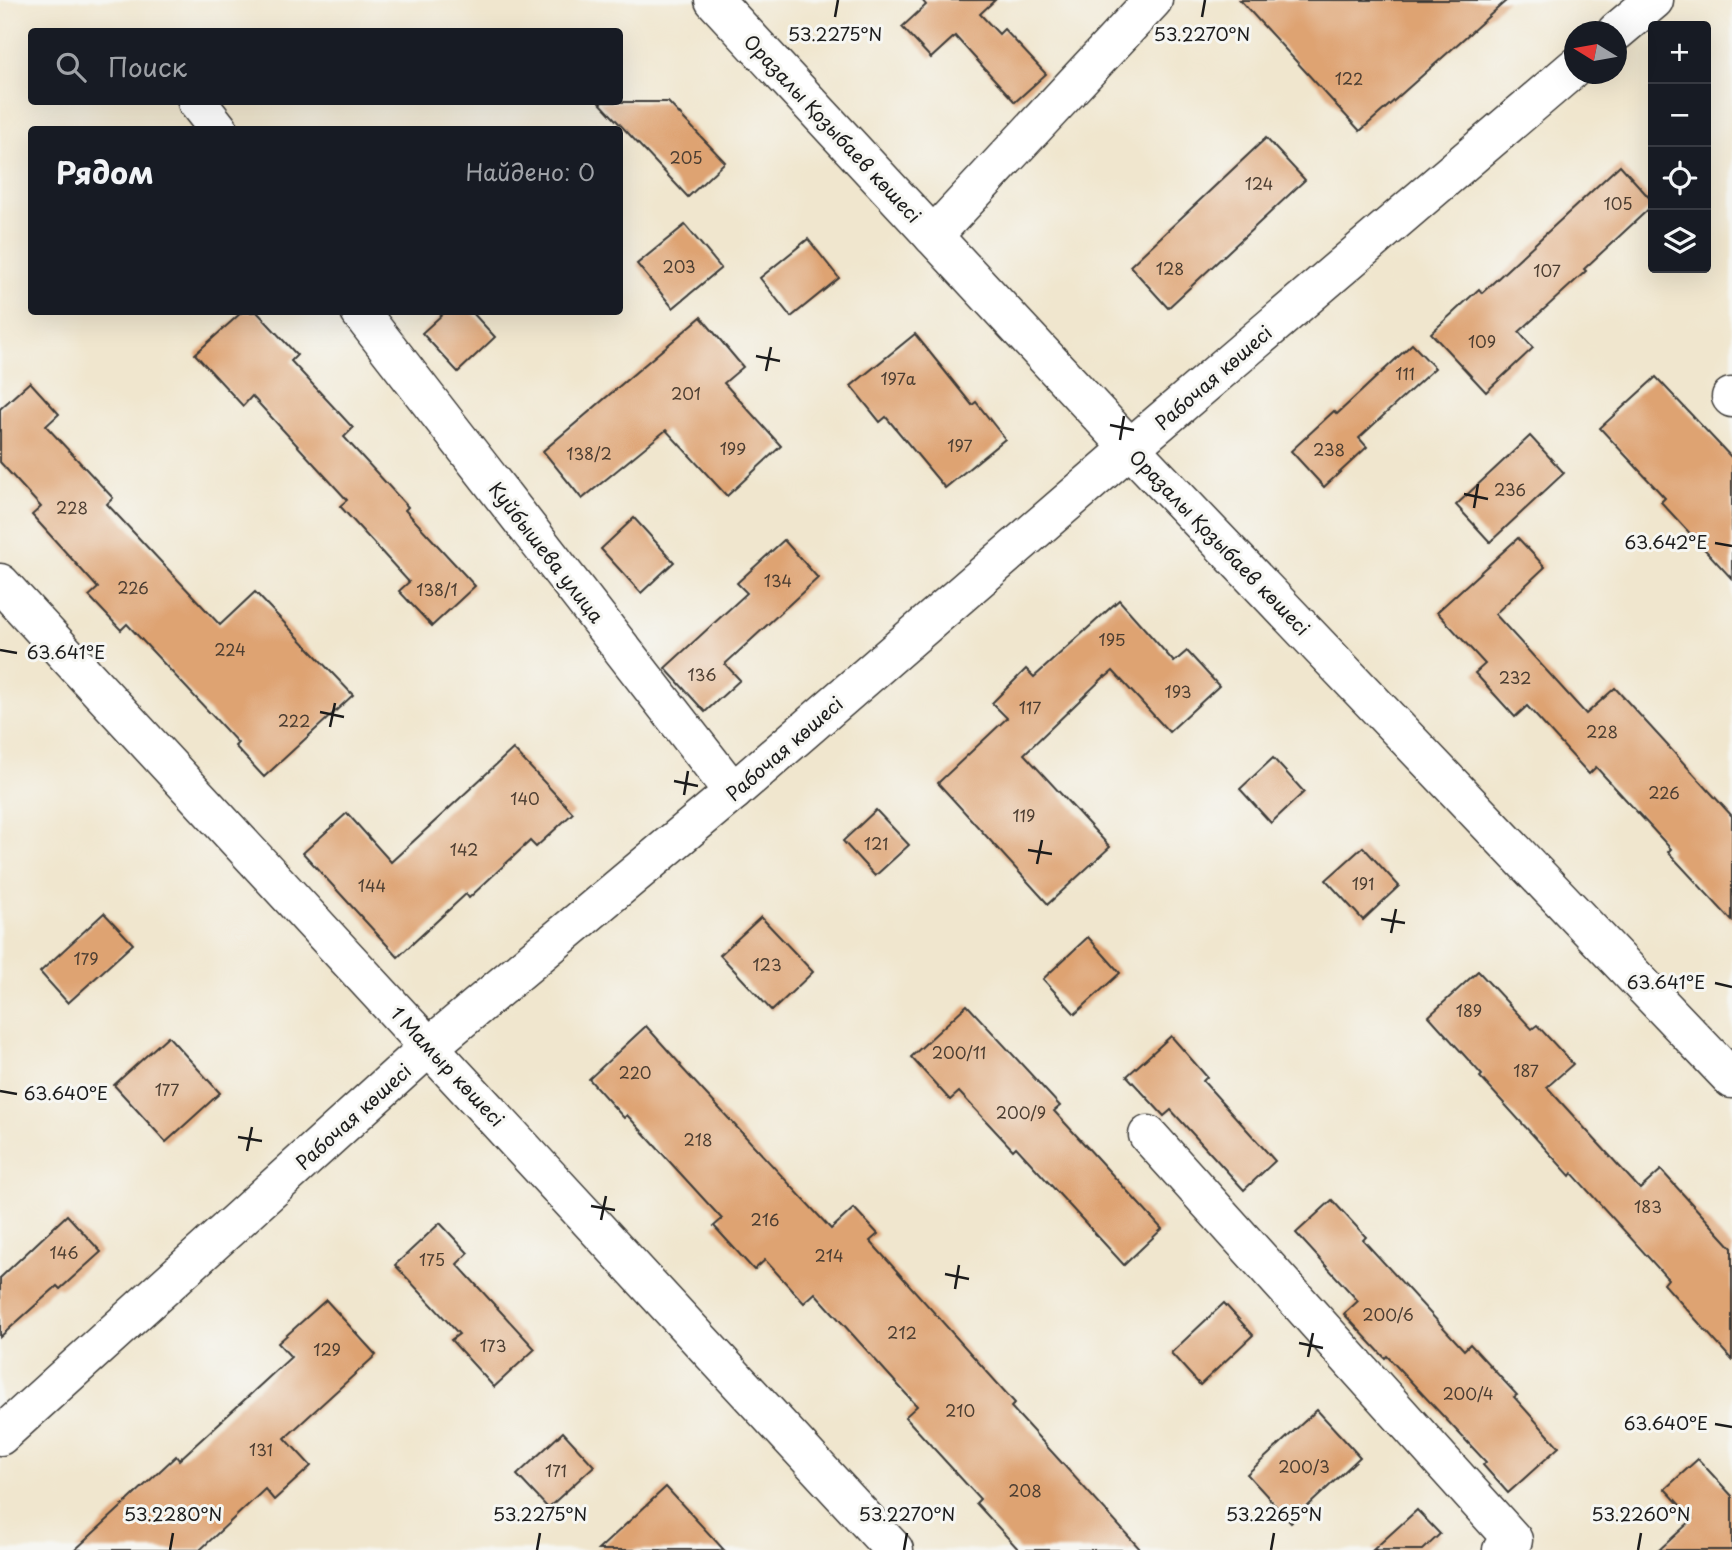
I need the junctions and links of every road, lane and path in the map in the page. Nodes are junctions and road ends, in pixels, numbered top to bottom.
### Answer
1 (714, 0) edge
2 (1153, 0) edge
3 (1654, 0) edge
4 (1627, 23) edge
5 (1564, 77) edge
6 (199, 105) edge
7 (216, 126) edge
8 (933, 236) junction
9 (362, 315) edge
10 (1130, 448) junction
11 (0, 583) edge
12 (733, 792) junction
13 (430, 1046) junction
14 (1732, 1079) edge
15 (1148, 1135) dead end
16 (0, 1436) edge
17 (894, 1550) edge
18 (1502, 1550) edge

1 - 8 street, Оразалы Қозыбаев көшесі
2 - 8 street
3 - 4 street
5 - 10 street, Рабочая көшесі
6 - 7 street
8 - 10 street, Оразалы Қозыбаев көшесі
9 - 12 street, Куйбышева улица
10 - 12 street, Рабочая көшесі
10 - 14 street, Оразалы Қозыбаев көшесі
11 - 13 street, 1 Мамыр көшесі
12 - 13 street, Рабочая көшесі
13 - 16 street, Рабочая көшесі
13 - 17 street, 1 Мамыр көшесі
15 - 18 street

